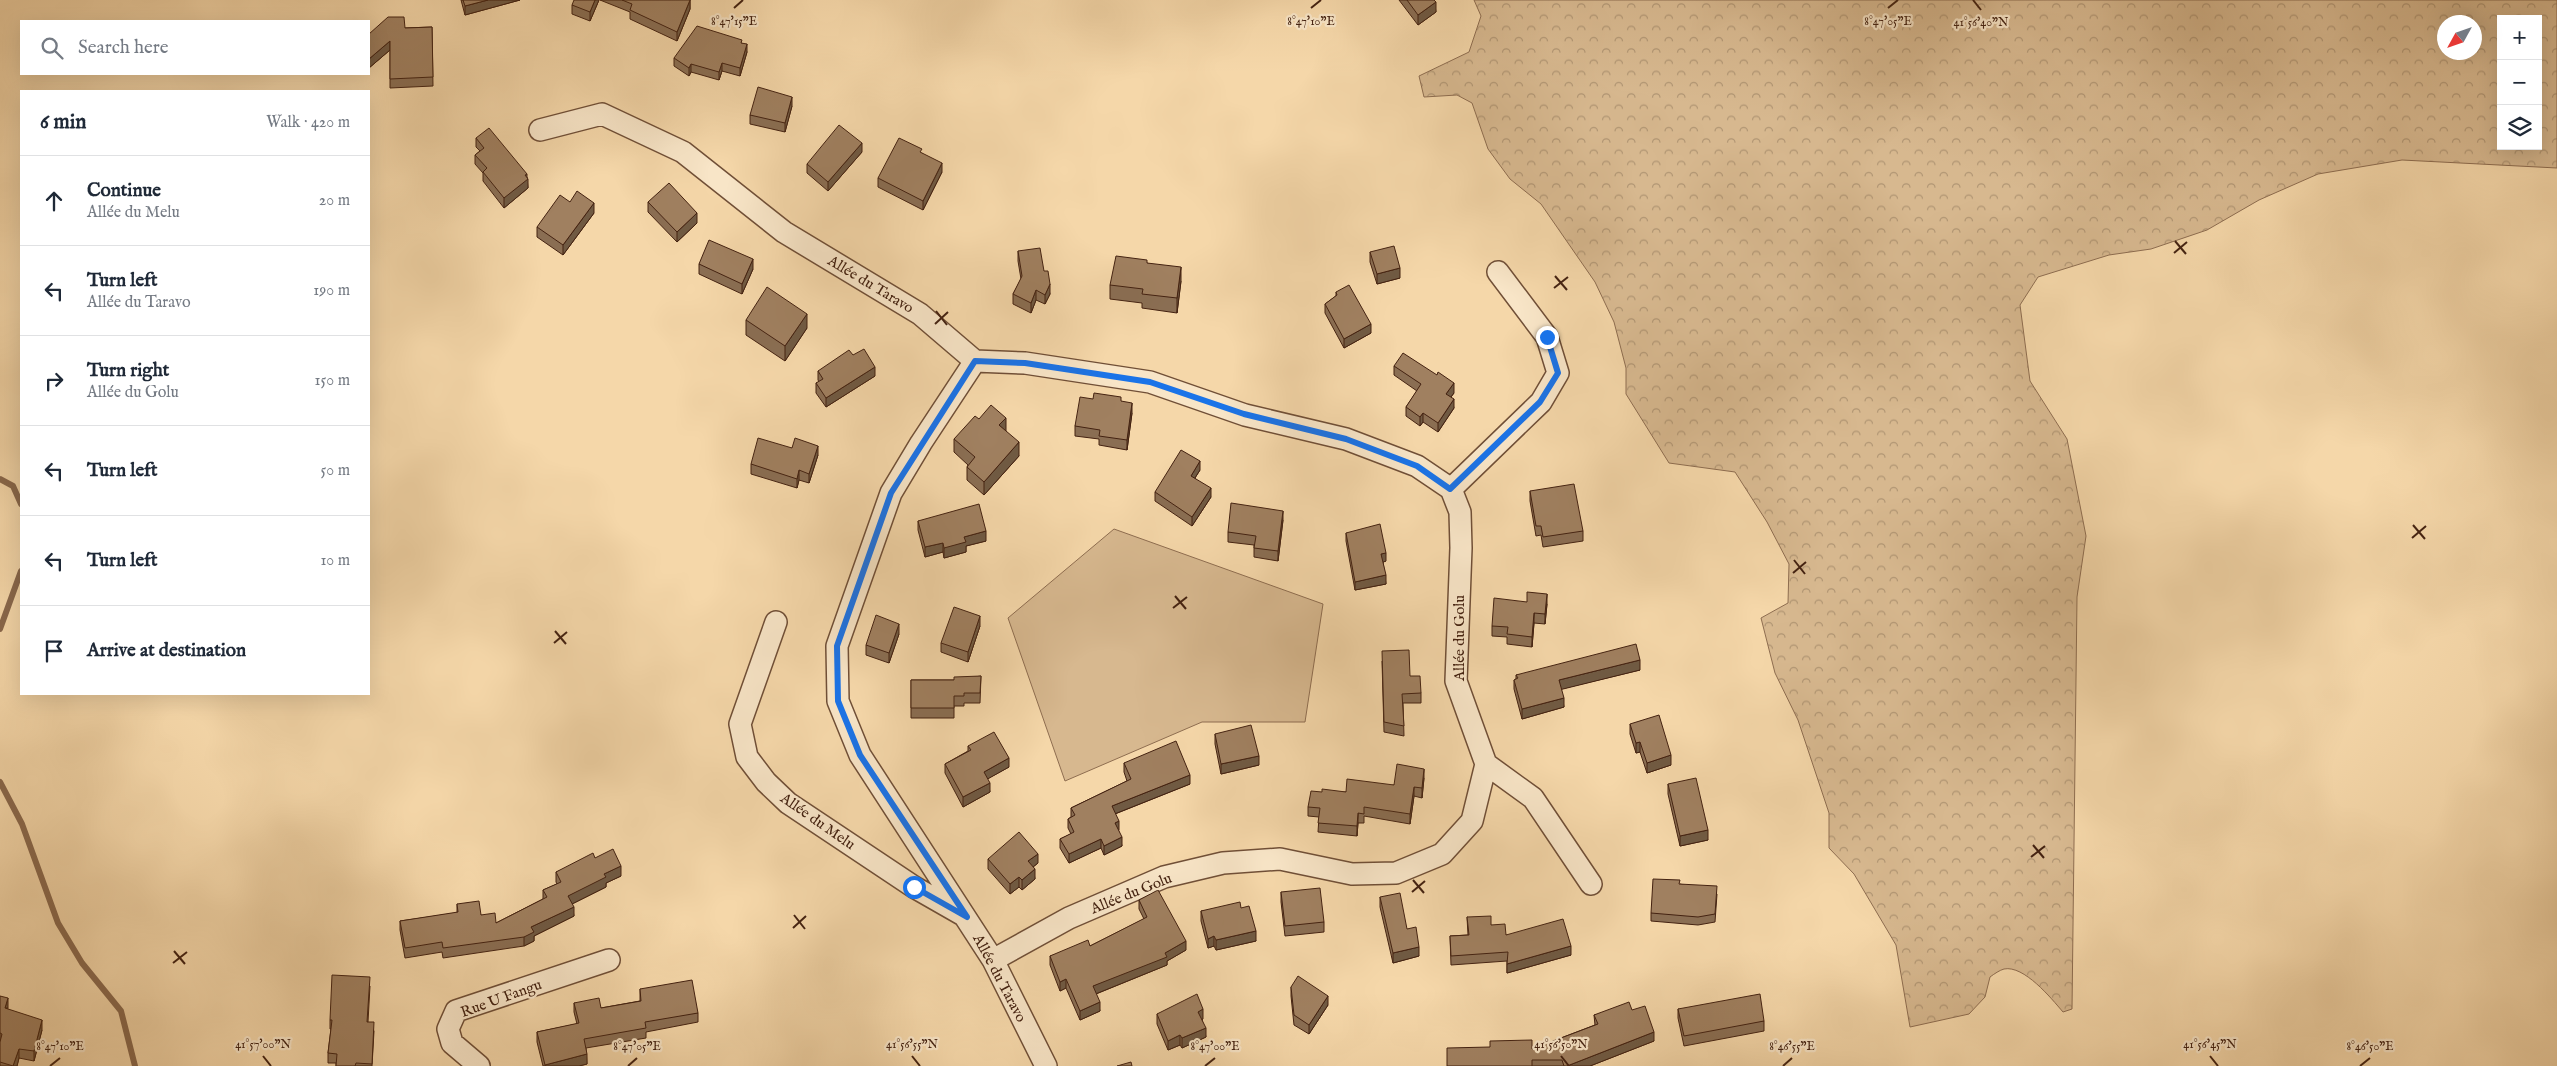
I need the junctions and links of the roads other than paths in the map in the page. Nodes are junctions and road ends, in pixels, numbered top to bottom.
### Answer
1 (540, 130) dead end
2 (1498, 272) dead end
3 (975, 361) junction
4 (1450, 489) junction
5 (776, 622) dead end
6 (1486, 764) junction
7 (1591, 884) dead end
8 (967, 917) junction
9 (609, 960) dead end
10 (993, 960) junction
11 (479, 1066) edge
12 (1046, 1066) edge

1 - 3 street, Allée du Taravo
2 - 4 street
3 - 4 street
3 - 8 street, Allée du Taravo
4 - 6 street, Allée du Golu
5 - 8 street, Allée du Melu
6 - 7 street
6 - 10 street, Allée du Golu
8 - 10 street, Allée du Taravo
9 - 11 street, Rue U Fangu
10 - 12 street, Allée du Taravo

